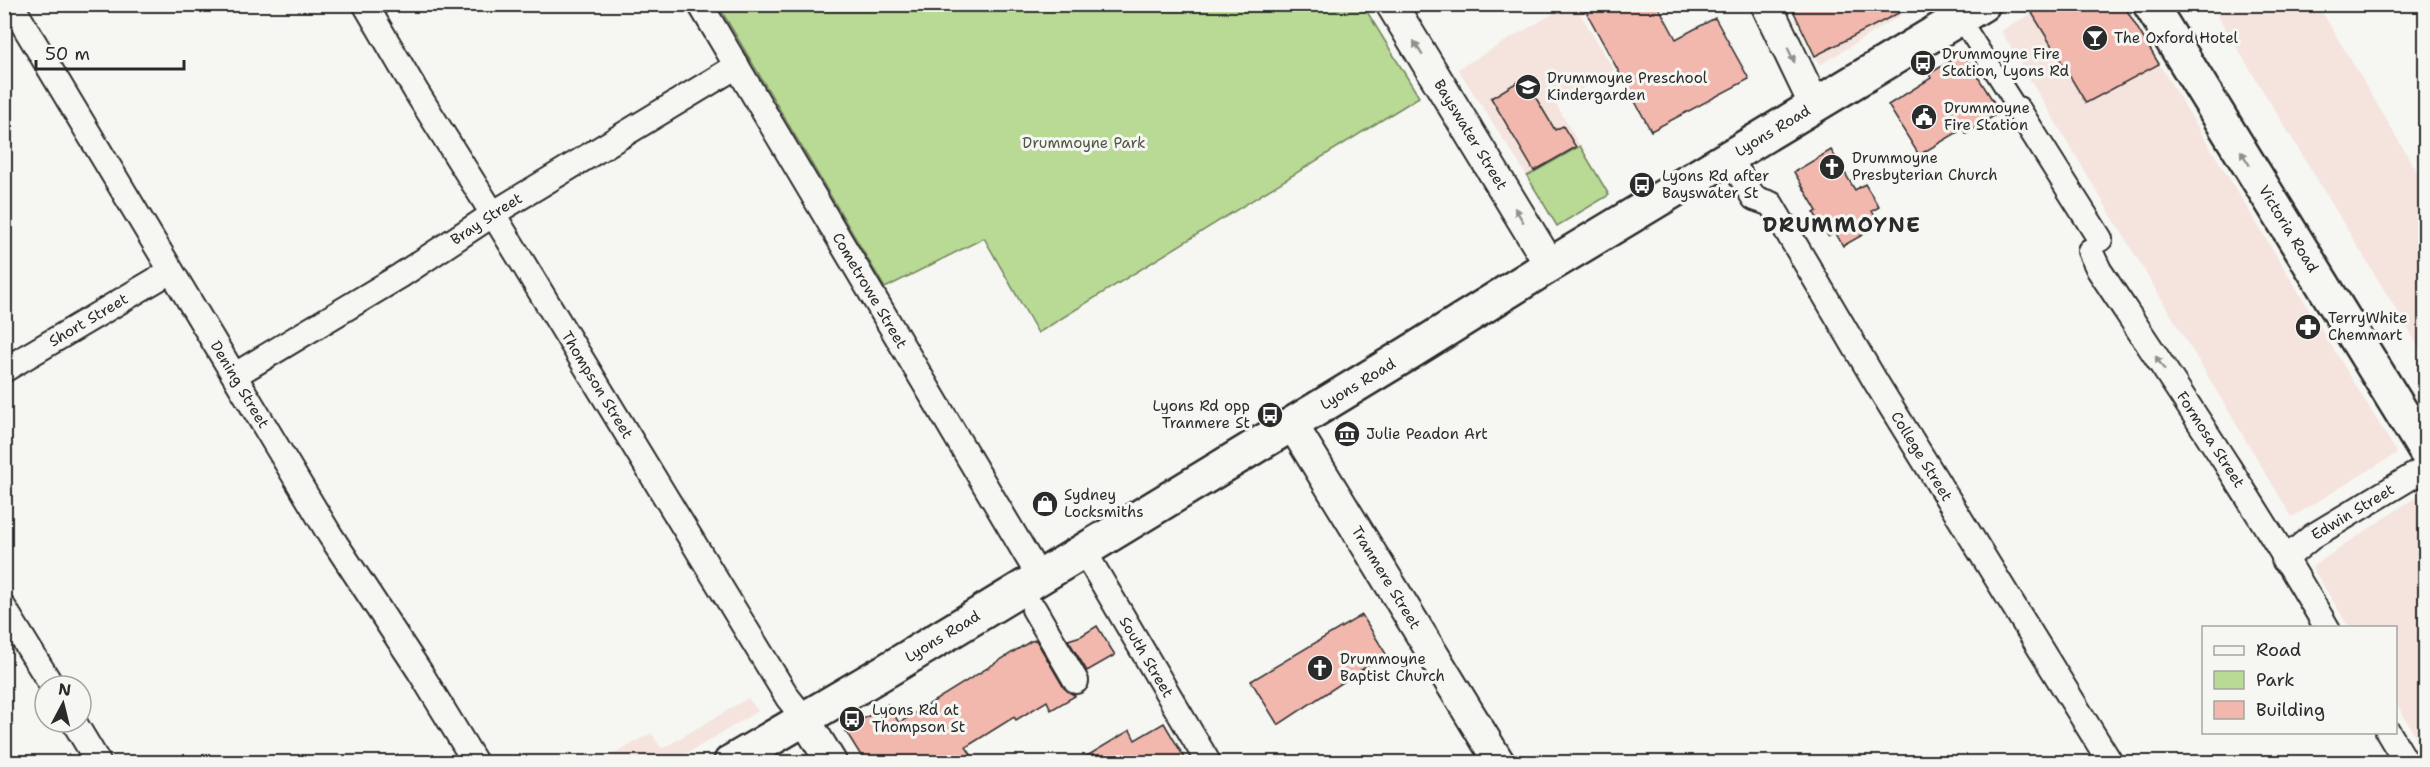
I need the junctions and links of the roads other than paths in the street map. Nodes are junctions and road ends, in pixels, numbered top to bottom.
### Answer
1 (11, 4) edge
2 (365, 4) edge
3 (700, 4) edge
4 (1391, 4) edge
5 (1766, 4) edge
6 (2151, 4) edge
7 (2178, 4) edge
8 (1971, 11) edge
9 (737, 66) junction
10 (1815, 106) junction
11 (2018, 108) joint
12 (1729, 157) junction
13 (493, 214) junction
14 (1550, 265) junction
15 (171, 271) junction
16 (4, 370) edge
17 (235, 375) junction
18 (2426, 413) edge
19 (1292, 424) junction
20 (2426, 452) edge
21 (2426, 468) edge
22 (1084, 551) junction
23 (2284, 560) junction
24 (1040, 578) junction
25 (4, 608) edge
26 (1034, 609) dead end
27 (2326, 626) edge
28 (45, 674) edge
29 (1076, 681) dead end
30 (804, 718) junction
31 (81, 734) edge
32 (2389, 734) edge
33 (98, 762) edge
34 (475, 762) edge
35 (731, 762) edge
36 (831, 762) edge
37 (1208, 762) edge
38 (1499, 762) edge
39 (2110, 762) edge
40 (2406, 762) edge

1 - 15 street, Dening Street
2 - 13 street, Thompson Street
3 - 9 street, Cometrowe Street
14 -> 4 street, Bayswater Street
5 -> 10 street
20 -> 6 main road, Victoria Road
7 - 18 main road, Victoria Road
8 - 10 main road, Lyons Road
8 - 11 street, Formosa Street
9 - 13 street, Bray Street
9 - 24 street, Cometrowe Street
10 - 12 main road, Lyons Road
23 -> 11 street, Formosa Street
12 - 14 main road, Lyons Road
12 - 39 street, College Street
13 - 17 street, Bray Street
13 - 30 street, Thompson Street
14 - 19 main road, Lyons Road
15 - 16 street, Short Street
15 - 17 street, Dening Street
17 - 34 street, Dening Street
19 - 22 main road, Lyons Road
19 - 38 street, Tranmere Street
21 - 23 street, Edwin Street
22 - 24 main road, Lyons Road
22 - 37 street, South Street
23 - 27 street, Formosa Street
24 - 30 main road, Lyons Road
25 - 28 street
26 - 29 street
30 - 35 main road, Lyons Road
30 - 36 street, Thompson Street
31 - 33 street
32 - 40 street

